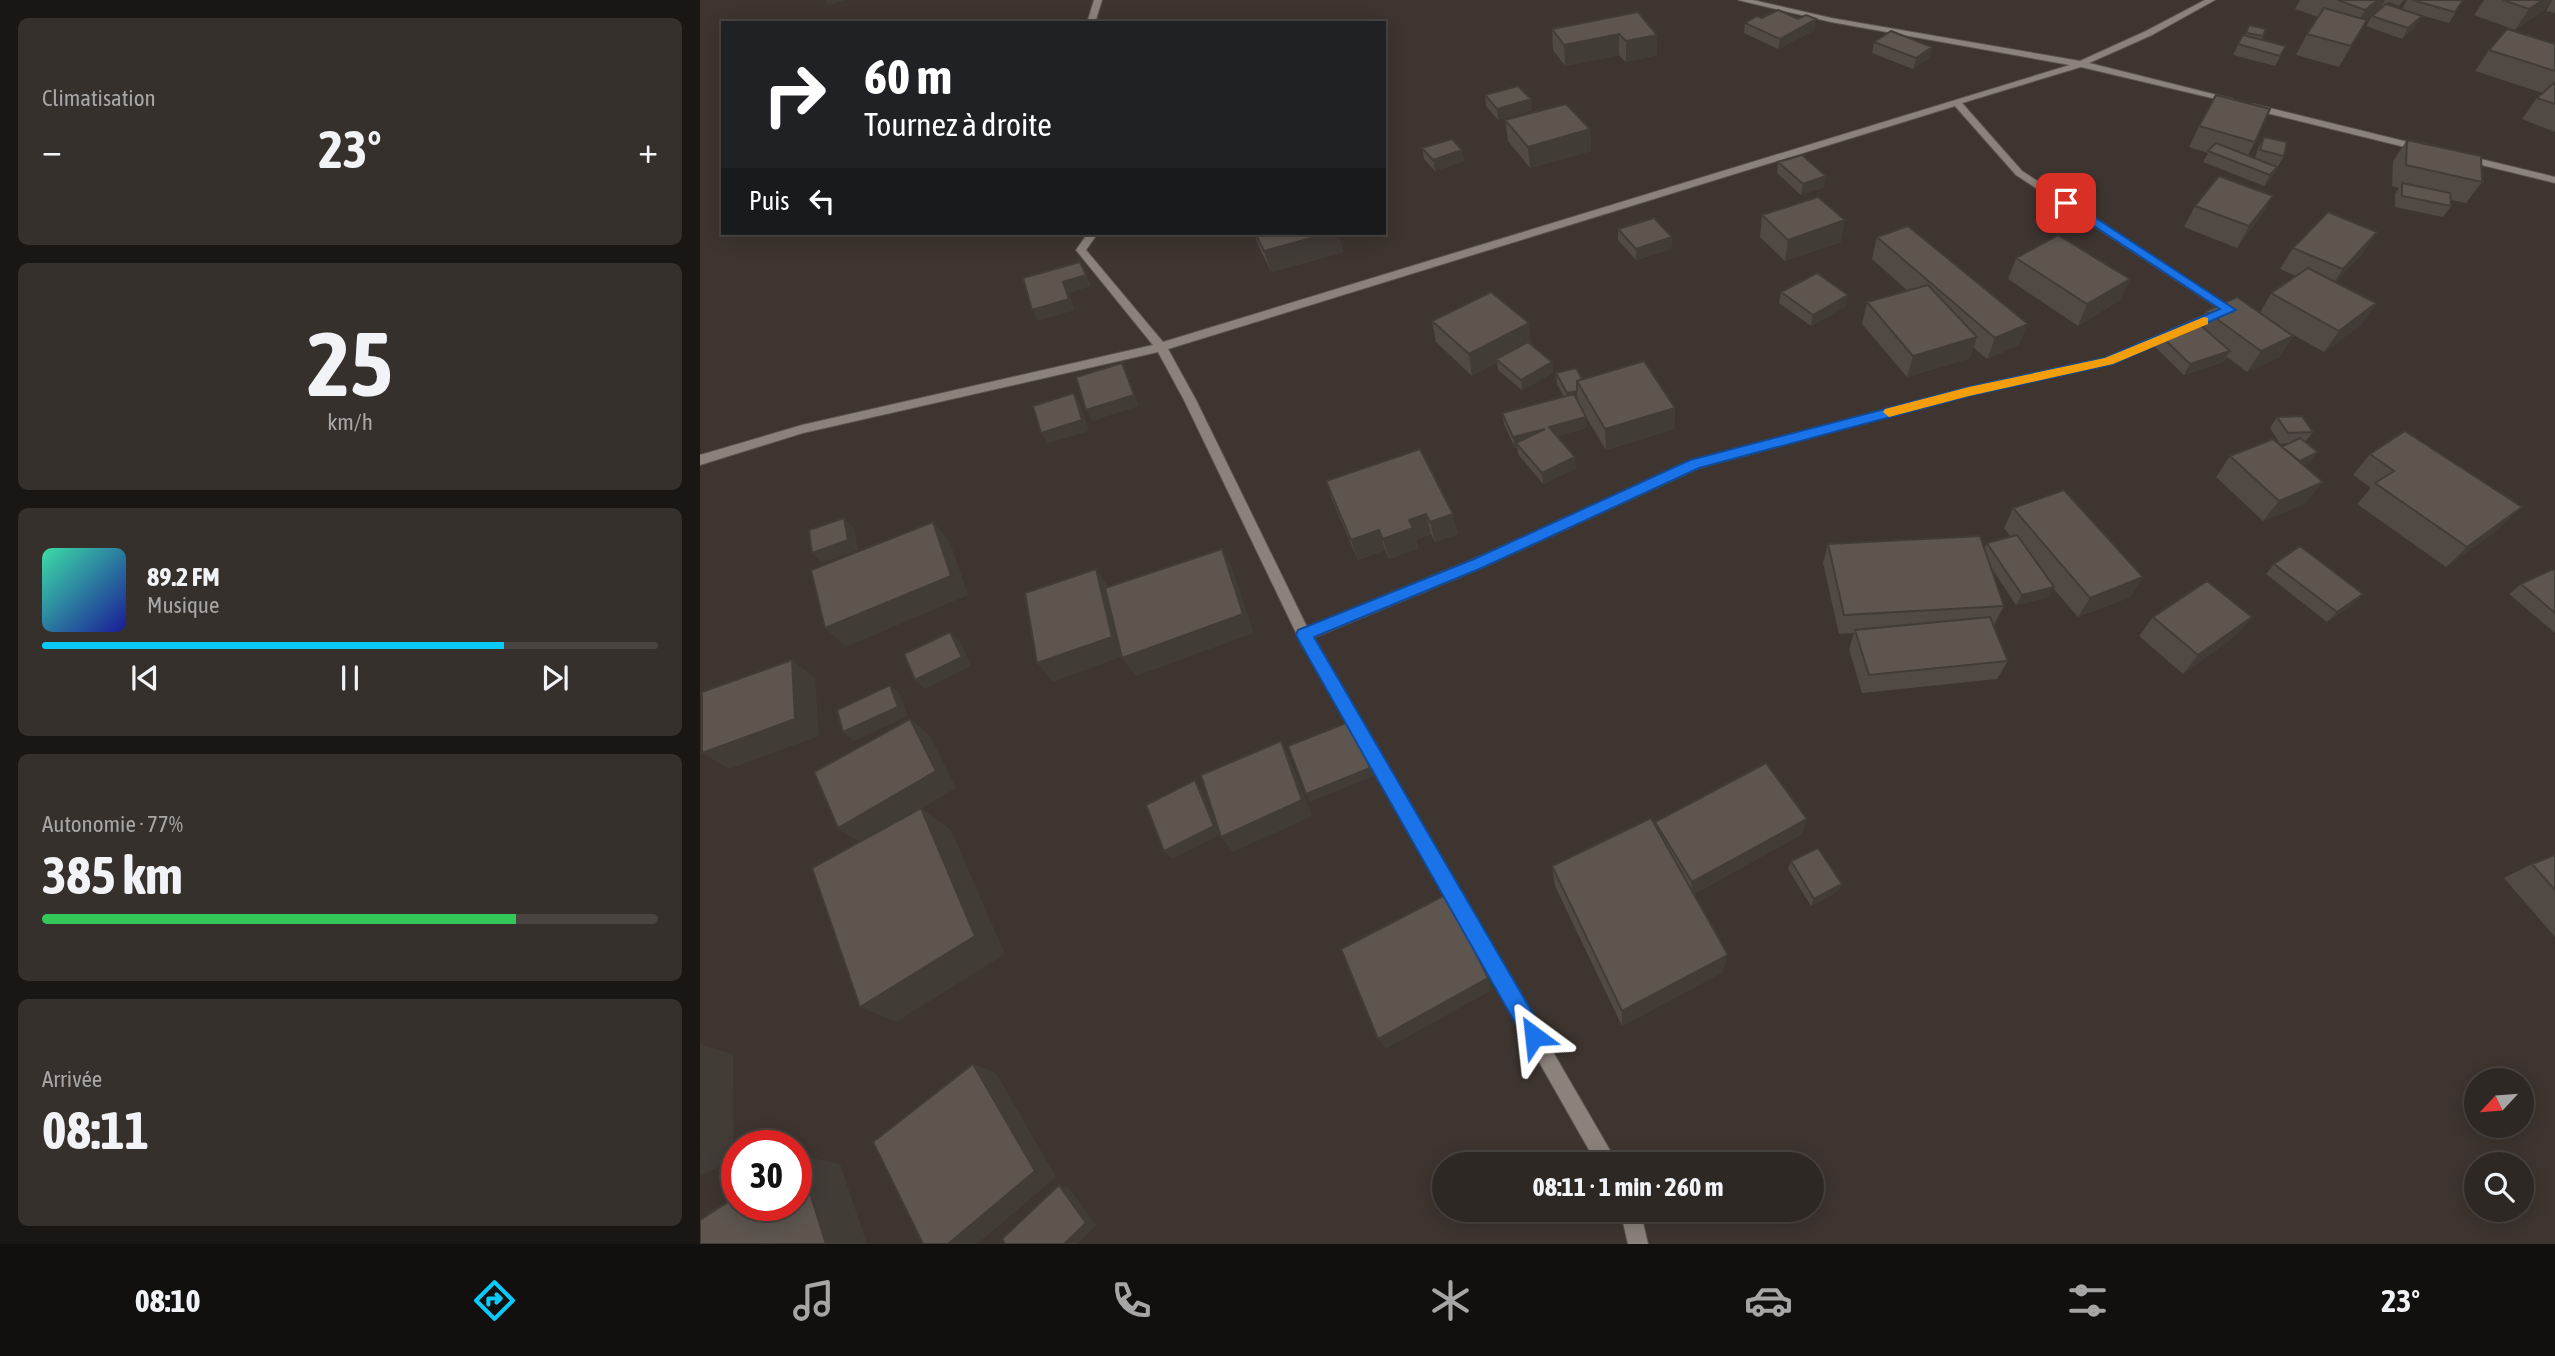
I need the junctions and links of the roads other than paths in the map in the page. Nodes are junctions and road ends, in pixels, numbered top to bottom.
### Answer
1 (1098, 0) edge
2 (1742, 0) edge
3 (2211, 0) edge
4 (1092, 21) edge
5 (2081, 64) junction
6 (1957, 103) junction
7 (2437, 152) edge
8 (2451, 155) edge
9 (2555, 180) edge
10 (1092, 235) edge
11 (1161, 347) junction
12 (700, 460) edge
13 (1304, 635) junction
14 (1601, 1152) edge
15 (1633, 1222) edge
16 (1638, 1244) edge

1 - 4 street
2 - 5 street
3 - 5 street
5 - 6 street
5 - 7 street
6 - 11 street
6 - 13 street
8 - 9 street
10 - 11 street
11 - 12 street
11 - 13 street
13 - 14 street
15 - 16 street

